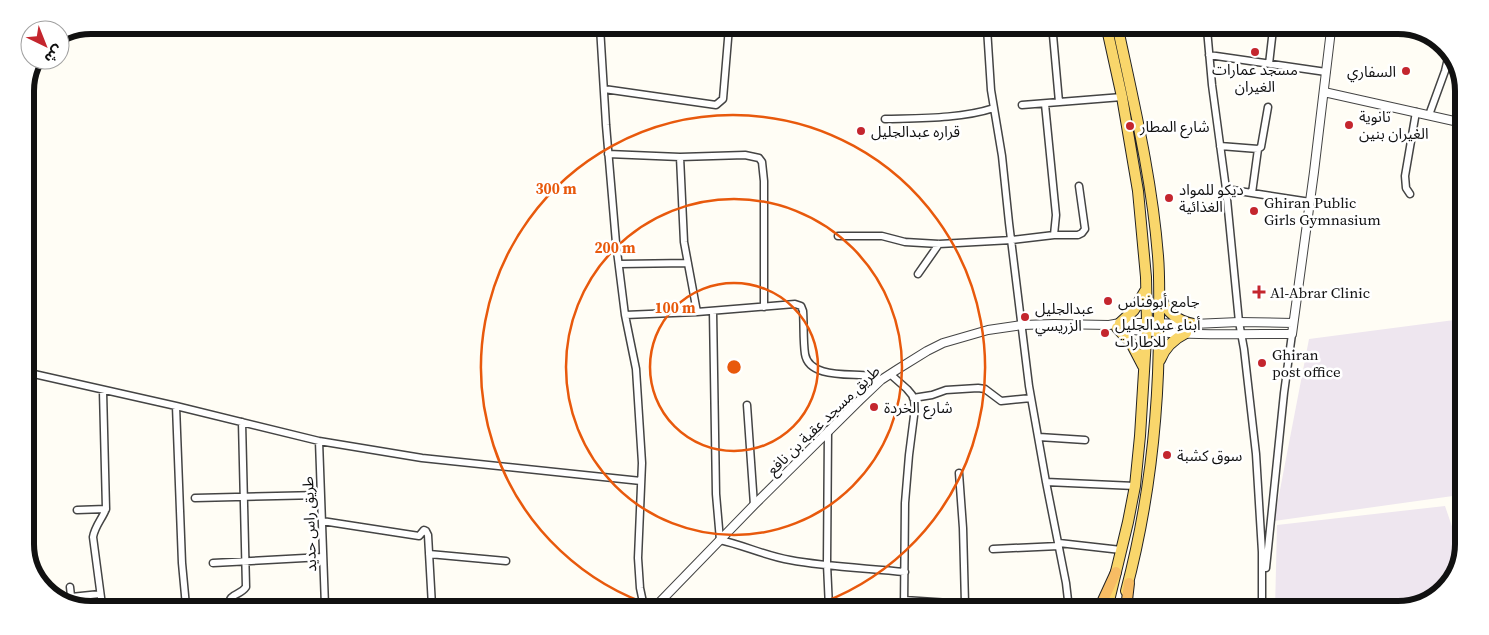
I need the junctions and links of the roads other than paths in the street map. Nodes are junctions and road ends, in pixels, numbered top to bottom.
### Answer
1 (600, 34) edge
2 (729, 34) edge
3 (987, 34) edge
4 (1108, 34) edge
5 (1119, 34) edge
6 (1208, 34) edge
7 (1272, 34) edge
8 (1331, 34) edge
9 (1053, 35) dead end
10 (1210, 55) junction
11 (1447, 62) edge
12 (1269, 64) junction
13 (1326, 72) junction
14 (604, 89) junction
15 (1324, 92) junction
16 (1122, 97) junction
17 (1059, 102) junction
18 (1045, 104) junction
19 (1022, 105) dead end
20 (1268, 107) dead end
21 (994, 108) junction
22 (1416, 112) junction
23 (1429, 115) junction
24 (885, 119) dead end
25 (1455, 121) edge
26 (1220, 146) junction
27 (1258, 149) junction
28 (608, 154) junction
29 (680, 157) junction
30 (1079, 186) dead end
31 (1226, 189) junction
32 (1252, 193) junction
33 (1410, 194) dead end
34 (1310, 202) junction
35 (1054, 235) junction
36 (838, 236) dead end
37 (1012, 240) junction
38 (939, 244) junction
39 (688, 263) junction
40 (620, 264) junction
41 (918, 274) dead end
42 (1146, 288) junction
43 (1160, 292) junction
44 (764, 307) junction
45 (712, 311) junction
46 (697, 312) junction
47 (625, 314) junction
48 (1239, 322) junction
49 (1293, 323) junction
50 (1193, 324) junction
51 (1022, 325) junction
52 (1116, 326) junction
53 (1147, 327) junction
54 (1159, 328) junction
55 (1186, 333) junction
56 (1241, 334) junction
57 (1292, 334) junction
58 (1159, 366) junction
59 (1144, 368) junction
60 (34, 374) edge
61 (890, 374) junction
62 (881, 380) junction
63 (103, 390) junction
64 (913, 398) junction
65 (1031, 398) junction
66 (747, 405) dead end
67 (176, 406) junction
68 (242, 422) junction
69 (828, 430) junction
70 (1039, 437) junction
71 (1085, 440) dead end
72 (319, 441) junction
73 (958, 473) dead end
74 (641, 481) junction
75 (1046, 482) junction
76 (1135, 486) junction
77 (320, 495) junction
78 (243, 496) junction
79 (194, 498) dead end
80 (754, 505) junction
81 (106, 509) junction
82 (77, 510) dead end
83 (322, 521) junction
84 (720, 540) junction
85 (1059, 545) junction
86 (993, 549) dead end
87 (1121, 550) junction
88 (429, 554) junction
89 (323, 557) junction
90 (244, 561) junction
91 (506, 561) dead end
92 (213, 563) dead end
93 (827, 564) junction
94 (904, 572) junction
95 (1116, 572) joint
96 (1128, 583) junction
97 (70, 587) dead end
98 (100, 594) junction
99 (71, 598) joint
100 (904, 600) joint
101 (101, 601) edge
102 (186, 601) edge
103 (229, 601) edge
104 (325, 601) edge
105 (432, 601) edge
106 (643, 601) edge
107 (661, 601) edge
108 (829, 601) edge
109 (919, 601) edge
110 (965, 601) edge
111 (1068, 601) edge
112 (1103, 601) edge
113 (1124, 601) edge
114 (1127, 601) edge
115 (1262, 601) edge
116 (1263, 601) edge

1 - 14 street
2 - 14 street
3 - 21 street
4 - 16 main road
5 - 43 main road
6 - 10 street
7 - 12 street
8 - 13 street
9 - 17 street
10 - 12 street
10 - 26 street
11 - 23 street
12 - 13 street
13 - 15 street
14 - 28 street
15 - 22 street
15 - 34 street
16 - 17 street
16 - 42 main road
17 - 18 street
18 - 19 street
18 - 35 street
20 - 27 street
21 - 24 street
21 - 37 street
22 - 23 street
22 - 33 street
23 - 25 street
26 - 27 street
26 - 31 street
27 - 32 street
28 - 29 street
28 - 40 street
29 - 39 street
29 - 44 street
30 - 35 street
31 - 32 street
31 - 48 street
32 - 34 street
34 - 49 street
35 - 37 street
36 - 38 street
37 - 38 street
37 - 51 street
38 - 41 street
39 - 40 street
39 - 46 street
40 - 47 street
42 - 52 main road
42 - 53 main road
43 - 50 main road
43 - 54 main road
44 - 45 street
44 - 62 street
45 - 46 street
45 - 84 street
46 - 47 street
47 - 74 street
48 - 49 street
48 - 50 street
48 - 56 street
49 - 57 street
50 - 54 street
51 - 52 street, طريق مسجد عقبة بن نافع
51 - 61 street, طريق مسجد عقبة بن نافع
51 - 65 street
52 - 53 street, طريق مسجد عقبة بن نافع
52 - 59 main road
53 - 54 street, طريق مسجد عقبة بن نافع
53 - 59 main road
54 - 55 street
54 - 58 main road
55 - 56 street
55 - 58 main road
56 - 57 street
56 - 115 street
57 - 116 street
58 - 96 main road
59 - 76 main road
60 - 63 street
61 - 62 street, طريق مسجد عقبة بن نافع
61 - 64 street
62 - 69 street, طريق مسجد عقبة بن نافع
63 - 67 street
63 - 81 street
64 - 65 street
64 - 94 street
65 - 70 street
66 - 80 street
67 - 68 street
67 - 102 street
68 - 72 street
68 - 78 street
69 - 80 street, طريق مسجد عقبة بن نافع
69 - 93 street
70 - 71 street
70 - 75 street
72 - 74 street
72 - 77 street, طريق راس حديد
73 - 110 street
74 - 106 street
75 - 76 street
75 - 85 street
76 - 87 main road
77 - 78 street
77 - 83 street, طريق راس حديد
78 - 79 street
78 - 90 street
80 - 84 street, طريق مسجد عقبة بن نافع
81 - 82 street
81 - 98 street
83 - 88 street
83 - 89 street, طريق راس حديد
84 - 93 street
84 - 107 street, طريق مسجد عقبة بن نافع
85 - 86 street
85 - 87 street
85 - 111 street
87 - 95 main road
88 - 91 street
88 - 105 street
89 - 90 street
89 - 104 street, طريق راس حديد
90 - 92 street
90 - 103 street
93 - 94 street
93 - 108 street
94 - 100 street
95 - 112 highway
96 - 113 main road
96 - 114 highway
97 - 99 street
98 - 99 street
98 - 101 street
100 - 109 street

